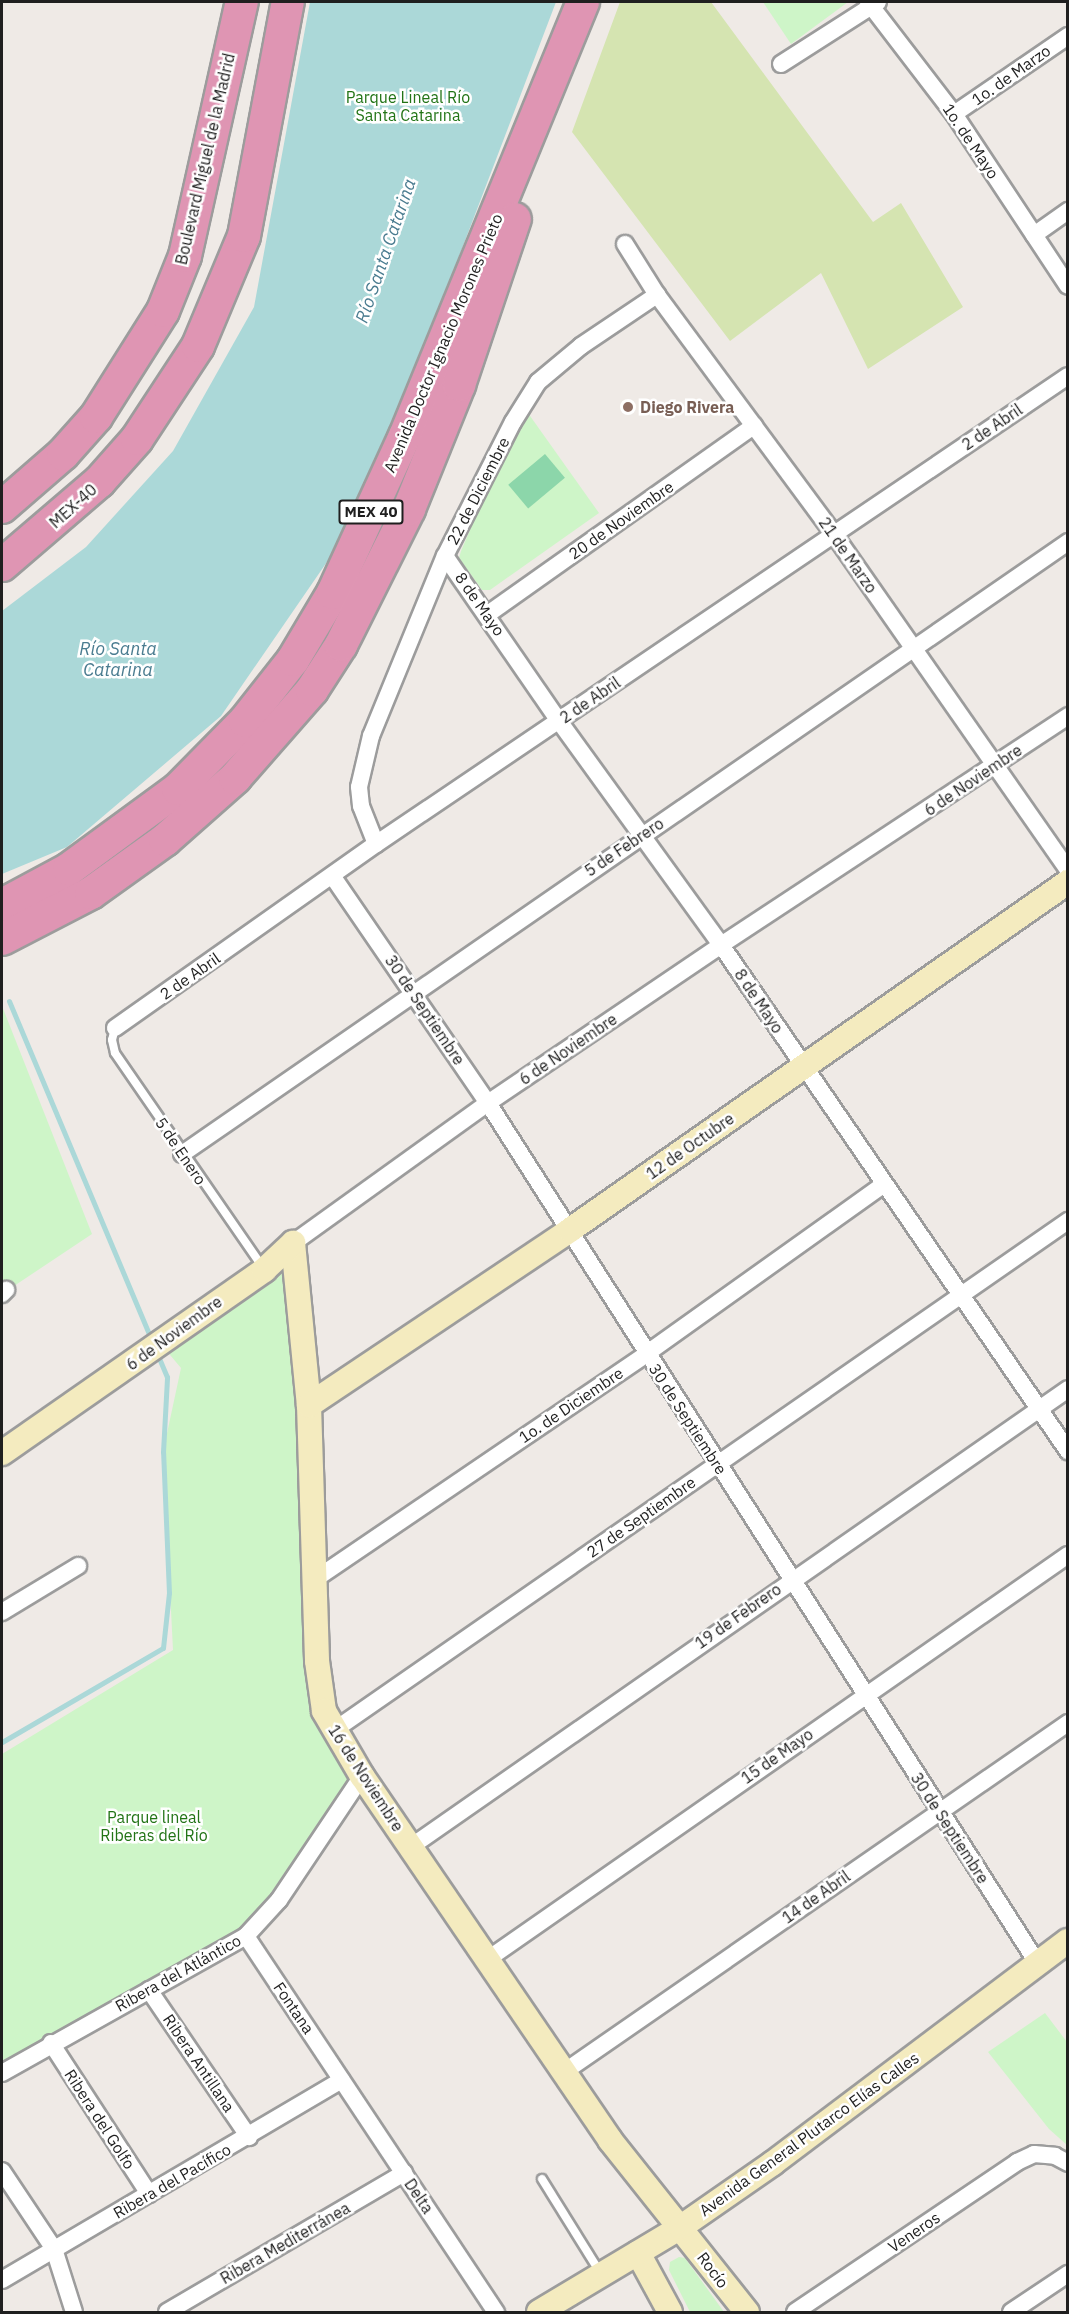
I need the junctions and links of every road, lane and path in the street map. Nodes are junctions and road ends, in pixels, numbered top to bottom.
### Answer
1 (288, 2) edge
2 (583, 2) edge
3 (241, 3) edge
4 (873, 3) edge
5 (1068, 36) edge
6 (781, 64) dead end
7 (954, 114) junction
8 (533, 128) junction
9 (1068, 211) edge
10 (1034, 235) junction
11 (625, 244) dead end
12 (1068, 286) edge
13 (657, 295) junction
14 (1068, 376) edge
15 (754, 426) junction
16 (2, 507) edge
17 (833, 533) junction
18 (1068, 542) edge
19 (445, 556) junction
20 (2, 565) edge
21 (488, 614) junction
22 (913, 647) junction
23 (1068, 716) edge
24 (559, 721) junction
25 (997, 765) junction
26 (640, 836) junction
27 (376, 844) junction
28 (1068, 870) edge
29 (333, 877) junction
30 (1068, 882) edge
31 (2, 905) edge
32 (2, 939) edge
33 (721, 945) junction
34 (413, 992) junction
35 (116, 1028) joint
36 (803, 1067) junction
37 (488, 1103) junction
38 (182, 1154) junction
39 (884, 1185) junction
40 (1068, 1221) edge
41 (570, 1230) junction
42 (293, 1243) junction
43 (264, 1269) junction
44 (960, 1296) junction
45 (646, 1354) junction
46 (1068, 1389) edge
47 (309, 1405) junction
48 (1038, 1409) junction
49 (1068, 1451) edge
50 (2, 1453) edge
51 (717, 1463) junction
52 (1068, 1555) edge
53 (78, 1566) dead end
54 (791, 1579) junction
55 (314, 1580) junction
56 (2, 1612) edge
57 (865, 1696) junction
58 (1068, 1723) edge
59 (333, 1731) junction
60 (362, 1776) junction
61 (940, 1811) junction
62 (412, 1846) junction
63 (246, 1936) junction
64 (1068, 1941) edge
65 (488, 1959) junction
66 (1038, 1964) junction
67 (149, 1990) junction
68 (51, 2043) junction
69 (564, 2072) junction
70 (2, 2073) edge
71 (342, 2080) junction
72 (249, 2137) junction
73 (1068, 2163) edge
74 (2, 2171) edge
75 (404, 2173) junction
76 (542, 2179) dead end
77 (149, 2194) junction
78 (681, 2227) junction
79 (54, 2249) junction
80 (638, 2253) junction
81 (602, 2274) junction
82 (1068, 2274) edge
83 (2, 2280) edge
84 (74, 2313) edge
85 (167, 2313) edge
86 (496, 2313) edge
87 (539, 2313) edge
88 (670, 2313) edge
89 (747, 2313) edge
90 (795, 2313) edge
91 (1011, 2313) edge

1 - 20 highway, MEX-40
2 - 8 highway, Avenida Doctor Ignacio Morones Prieto / MEX 40
3 - 16 highway, Boulevard Miguel de la Madrid
4 - 6 street
4 - 7 street, 1o. de Mayo
5 - 7 street, 1o. de Marzo
7 - 10 street, 1o. de Mayo
8 - 31 highway, Avenida Doctor Ignacio Morones Prieto / MEX 40
8 - 32 highway, Avenida Doctor Ignacio Morones Prieto / MEX 40
9 - 10 street
10 - 12 street, 1o. de Mayo
11 - 13 street, 21 de Marzo
13 - 15 street, 21 de Marzo
13 - 19 street, 22 de Diciembre
14 - 17 street, 2 de Abril
15 - 17 street, 21 de Marzo
15 - 21 street, 20 de Noviembre
17 - 22 street, 21 de Marzo
17 - 24 street, 2 de Abril
18 - 22 street, 5 de Febrero
19 - 21 street, 8 de Mayo
19 - 27 street, 22 de Diciembre
21 - 24 street, 8 de Mayo
22 - 25 street, 21 de Marzo
22 - 26 street, 5 de Febrero
23 - 25 street, 6 de Noviembre
24 - 26 street, 8 de Mayo
24 - 27 street, 2 de Abril
25 - 28 street, 21 de Marzo
25 - 33 street, 6 de Noviembre
26 - 33 street, 8 de Mayo
26 - 34 street, 5 de Febrero
27 - 29 street, 2 de Abril
29 - 34 street, 30 de Septiembre
29 - 35 street, 2 de Abril
30 - 36 street, 12 de Octubre
33 - 36 street, 8 de Mayo
33 - 37 street, 6 de Noviembre
34 - 37 street, 30 de Septiembre
34 - 38 street, 5 de Febrero
35 - 38 lane, 5 de Enero
36 - 39 street, 8 de Mayo
36 - 41 street, 12 de Octubre
37 - 41 street, 30 de Septiembre
37 - 42 street, 6 de Noviembre
38 - 43 lane, 5 de Enero
39 - 44 street, 8 de Mayo
39 - 45 street, 1o. de Diciembre
40 - 44 street, 27 de Septiembre
41 - 45 street, 30 de Septiembre
41 - 47 street, 12 de Octubre
42 - 43 street, 6 de Noviembre
42 - 47 street, 16 de Noviembre
43 - 50 street, 6 de Noviembre
44 - 48 street, 8 de Mayo
44 - 51 street, 27 de Septiembre
45 - 51 street, 30 de Septiembre
45 - 55 street, 1o. de Diciembre
46 - 48 street, 19 de Febrero
47 - 55 street, 16 de Noviembre
48 - 49 street, 8 de Mayo
48 - 54 street, 19 de Febrero
51 - 54 street, 30 de Septiembre
51 - 59 street, 27 de Septiembre
52 - 57 street, 15 de Mayo
53 - 56 street
54 - 57 street, 30 de Septiembre
54 - 62 street, 19 de Febrero
55 - 59 street, 16 de Noviembre
57 - 61 street, 30 de Septiembre
57 - 65 street, 15 de Mayo
58 - 61 street, 14 de Abril
59 - 60 street, 16 de Noviembre
60 - 62 street, 16 de Noviembre
60 - 63 street, Ribera del Atlántico
61 - 66 street, 30 de Septiembre
61 - 69 street, 14 de Abril
62 - 65 street, 16 de Noviembre
63 - 67 street, Ribera del Atlántico
63 - 71 street, Fontana
64 - 66 street, Avenida General Plutarco Elías Calles
65 - 69 street, 16 de Noviembre
66 - 78 street, Avenida General Plutarco Elías Calles
67 - 68 street, Ribera del Atlántico
67 - 72 street, Ribera Antillana
68 - 70 street, Ribera del Atlántico
68 - 77 street, Ribera del Golfo
69 - 78 street, 16 de Noviembre
71 - 72 street, Ribera del Pacífico
71 - 75 street, Delta
72 - 77 street, Ribera del Pacífico
73 - 90 street, Veneros
74 - 79 street
75 - 85 street, Ribera Mediterránea
75 - 86 street, Delta
76 - 81 lane
77 - 79 street, Ribera del Pacífico
78 - 80 street, Avenida General Plutarco Elías Calles
78 - 89 street, Rocío
79 - 83 street, Ribera del Pacífico
79 - 84 street
80 - 81 street, Avenida General Plutarco Elías Calles
80 - 88 street
81 - 87 street, Avenida General Plutarco Elías Calles
82 - 91 street

